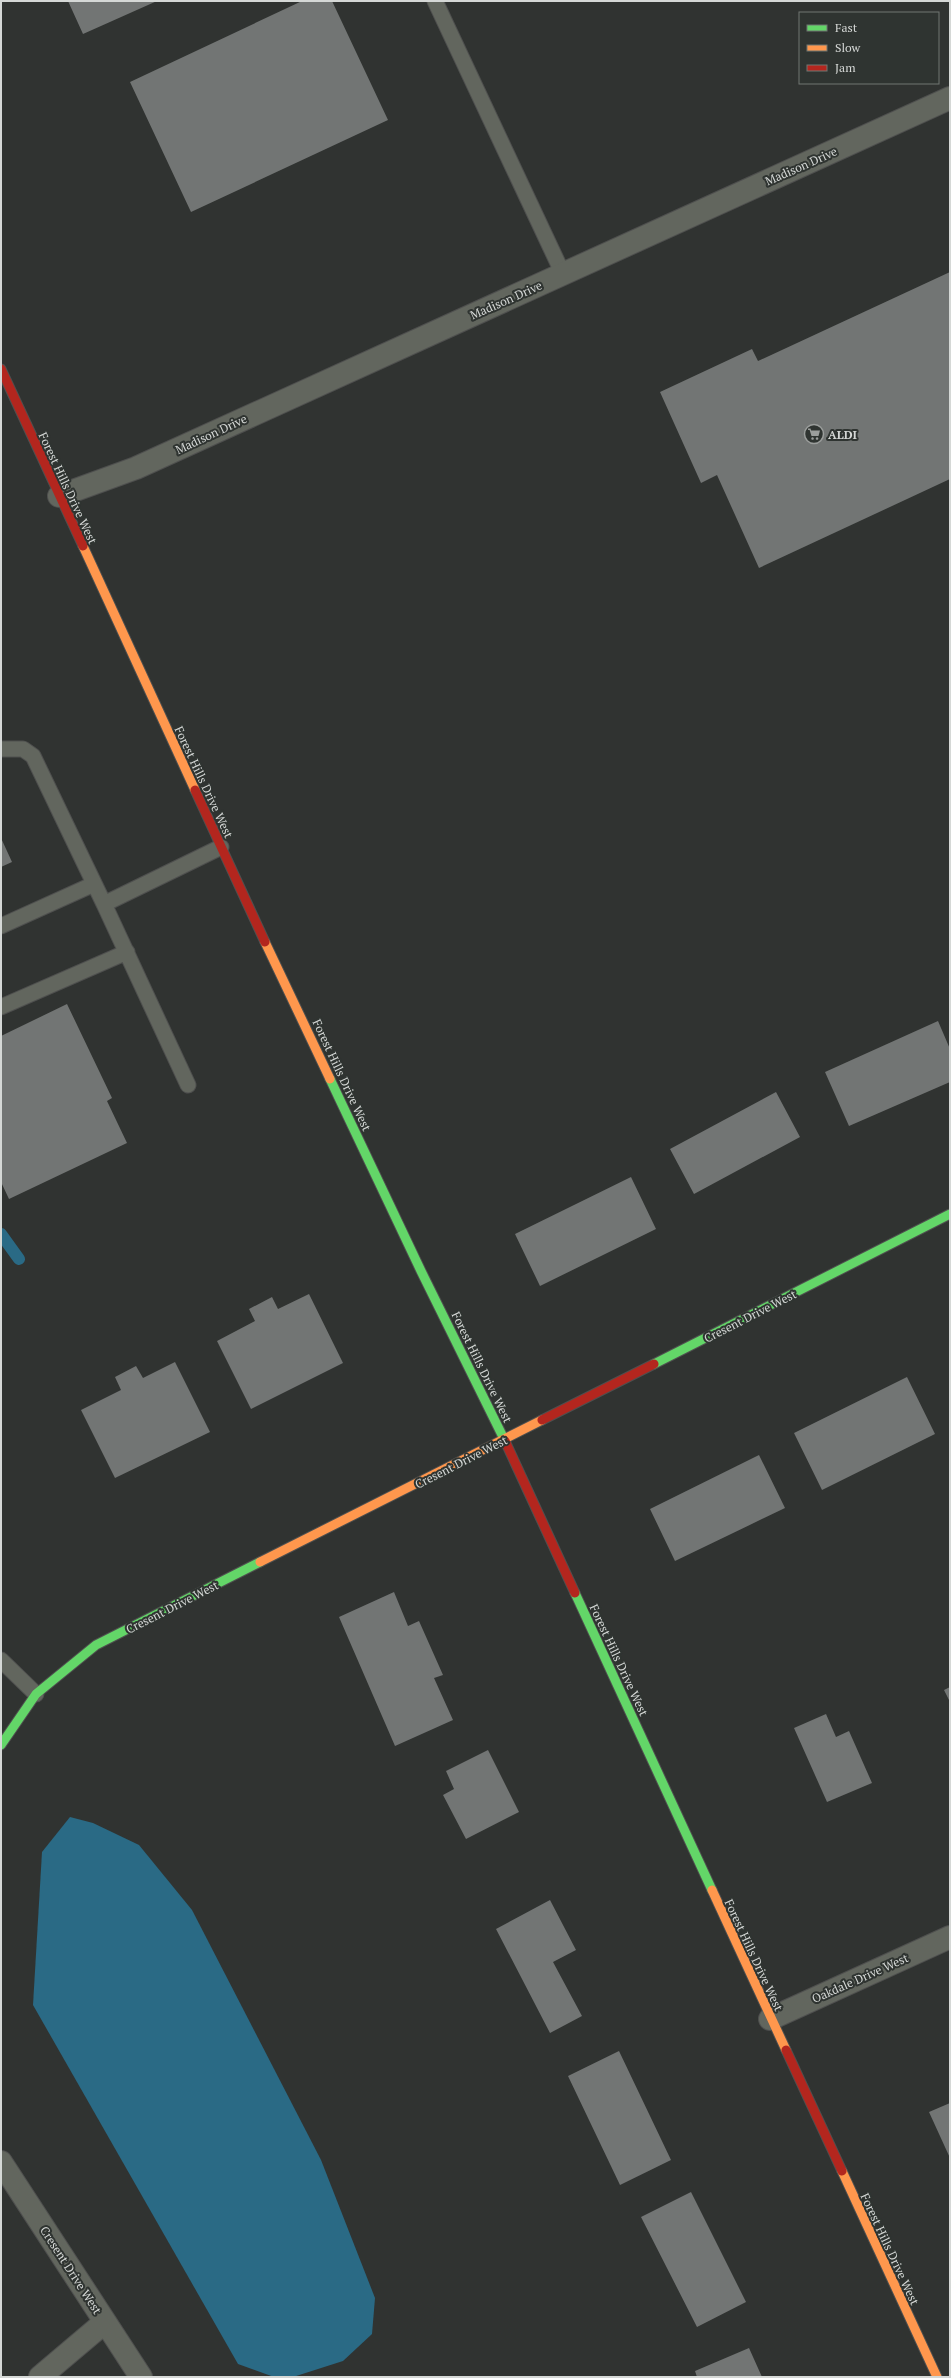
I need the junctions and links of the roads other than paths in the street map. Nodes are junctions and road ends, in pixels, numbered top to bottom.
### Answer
1 (435, 1) edge
2 (950, 98) edge
3 (563, 274) junction
4 (1, 369) edge
5 (59, 496) junction
6 (1, 749) edge
7 (221, 847) junction
8 (94, 884) junction
9 (104, 904) junction
10 (1, 926) edge
11 (127, 952) junction
12 (1, 1007) edge
13 (188, 1085) dead end
14 (950, 1214) edge
15 (505, 1440) junction
16 (1, 1660) edge
17 (36, 1694) junction
18 (1, 1745) edge
19 (950, 1938) edge
20 (770, 2019) junction
21 (1, 2162) edge
22 (105, 2322) junction
23 (40, 2377) edge
24 (141, 2377) edge
25 (937, 2377) edge

1 - 3 lane
2 - 3 street, Madison Drive
3 - 5 street, Madison Drive
4 - 5 main road, Forest Hills Drive West
5 - 7 main road, Forest Hills Drive West
6 - 8 lane
7 - 9 lane
7 - 15 main road, Forest Hills Drive West
8 - 9 lane
8 - 10 lane
9 - 11 lane
11 - 12 lane
11 - 13 lane
14 - 15 main road, Cresent Drive West
15 - 17 main road, Cresent Drive West
15 - 20 main road, Forest Hills Drive West
16 - 17 lane
17 - 18 main road, Cresent Drive West
19 - 20 street, Oakdale Drive West
20 - 25 main road, Forest Hills Drive West
21 - 22 street, Cresent Drive West
22 - 23 street
22 - 24 street, Cresent Drive West

